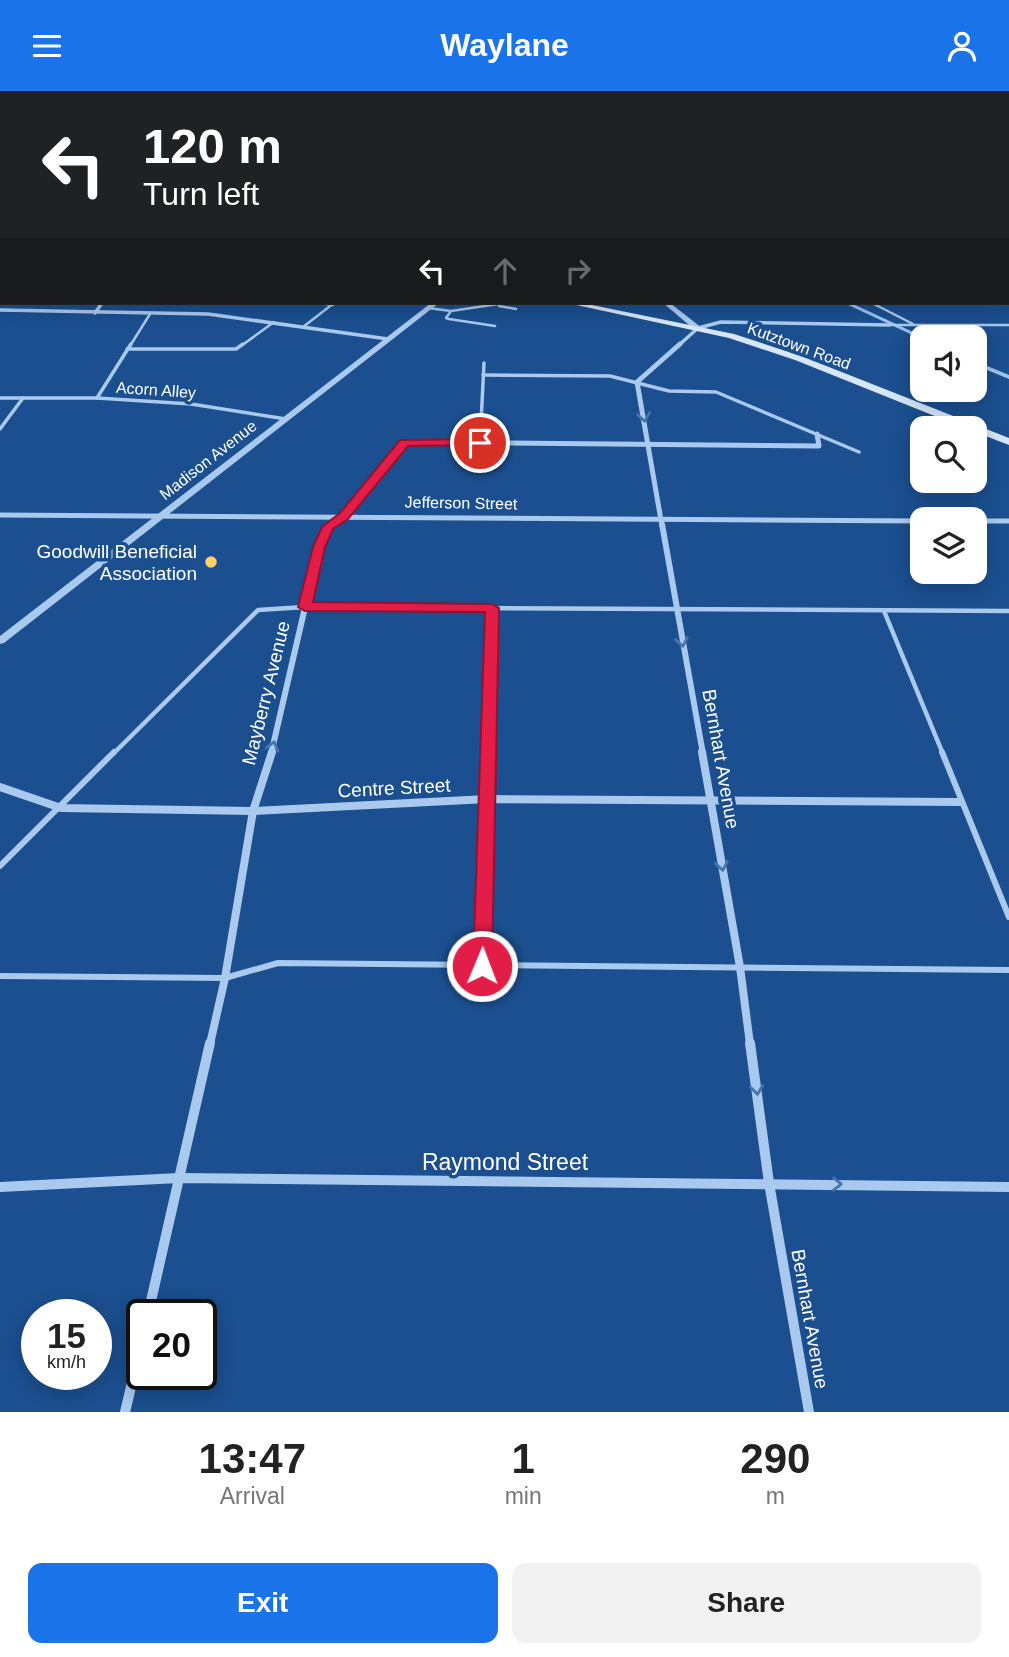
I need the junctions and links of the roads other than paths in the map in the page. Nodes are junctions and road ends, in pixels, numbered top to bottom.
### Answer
1 (101, 305) edge
2 (333, 305) edge
3 (432, 305) edge
4 (581, 305) edge
5 (669, 305) edge
6 (876, 305) edge
7 (499, 306) joint
8 (516, 309) dead end
9 (0, 310) edge
10 (451, 311) junction
11 (95, 313) junction
12 (150, 314) junction
13 (274, 322) junction
14 (889, 325) joint
15 (910, 325) edge
16 (915, 325) edge
17 (987, 325) edge
18 (1009, 325) edge
19 (495, 326) dead end
20 (303, 327) junction
21 (698, 328) junction
22 (388, 339) junction
23 (127, 349) junction
24 (484, 363) dead end
25 (483, 375) junction
26 (638, 381) junction
27 (0, 398) edge
28 (23, 398) junction
29 (97, 398) junction
30 (287, 419) junction
31 (0, 429) edge
32 (817, 434) junction
33 (1009, 442) edge
34 (480, 443) junction
35 (648, 444) junction
36 (859, 452) dead end
37 (0, 515) edge
38 (162, 515) junction
39 (344, 516) junction
40 (661, 519) junction
41 (910, 520) edge
42 (987, 521) edge
43 (1009, 521) edge
44 (305, 607) junction
45 (492, 608) junction
46 (677, 610) junction
47 (884, 611) junction
48 (1009, 611) edge
49 (0, 641) edge
50 (0, 787) edge
51 (487, 799) junction
52 (710, 799) junction
53 (961, 802) junction
54 (61, 808) junction
55 (253, 811) junction
56 (0, 866) edge
57 (1009, 917) edge
58 (482, 966) junction
59 (740, 967) junction
60 (1009, 970) edge
61 (0, 976) edge
62 (225, 978) junction
63 (179, 1178) junction
64 (769, 1183) junction
65 (0, 1187) edge
66 (1009, 1187) edge
67 (151, 1299) edge
68 (130, 1390) edge
69 (125, 1412) edge
70 (809, 1412) edge

1 - 11 street
2 - 20 lane
3 - 10 lane
3 - 22 street, Madison Avenue
4 - 21 main road, Kutztown Road
5 - 21 street
6 - 16 lane
7 - 8 lane
7 - 10 lane
9 - 11 street
10 - 19 lane
11 - 12 street
12 - 13 street
12 - 23 lane
13 - 20 street
13 - 23 lane
14 - 15 lane
14 - 21 street
17 - 18 lane
20 - 22 street
21 - 26 street
21 - 33 main road, Kutztown Road
22 - 30 street, Madison Avenue
23 - 29 lane
24 - 25 lane
25 - 26 lane
25 - 34 lane
26 - 32 lane
26 -> 35 street, Bernhart Avenue
27 - 28 lane, Acorn Alley
28 - 29 lane, Acorn Alley
28 - 31 lane
29 - 30 lane, Acorn Alley
30 - 38 street, Madison Avenue
32 - 35 street, Mayberry Avenue
32 - 36 lane
34 - 35 street, Mayberry Avenue
34 - 39 street, Mayberry Avenue
35 - 40 street, Bernhart Avenue
37 - 38 street, Jefferson Street
38 - 39 street, Jefferson Street
38 - 49 street, Madison Avenue
39 - 40 street, Jefferson Street
39 - 44 street, Mayberry Avenue
40 - 41 street, Jefferson Street
40 - 46 street, Bernhart Avenue
42 - 43 street
44 - 45 lane
44 - 54 lane
55 -> 44 street, Mayberry Avenue
45 - 46 lane
45 - 51 lane
46 - 47 lane
46 -> 52 street, Bernhart Avenue
47 - 48 lane
47 - 53 lane
50 - 54 street, Centre Street
51 - 52 street, Centre Street
51 - 55 street, Centre Street
51 - 58 lane
52 - 53 street, Centre Street
52 -> 59 street, Bernhart Avenue
53 - 57 lane
54 - 55 street, Centre Street
54 - 56 lane
55 - 62 street, Mayberry Avenue
58 - 59 lane
58 - 62 lane
59 - 60 lane
59 -> 64 street, Bernhart Avenue
61 - 62 lane
62 - 63 street, Mayberry Avenue
63 - 64 street, Raymond Street
63 - 65 street, Raymond Street
63 - 67 street, Mayberry Avenue
64 -> 66 street, Raymond Street
64 - 70 street, Bernhart Avenue
68 - 69 street

